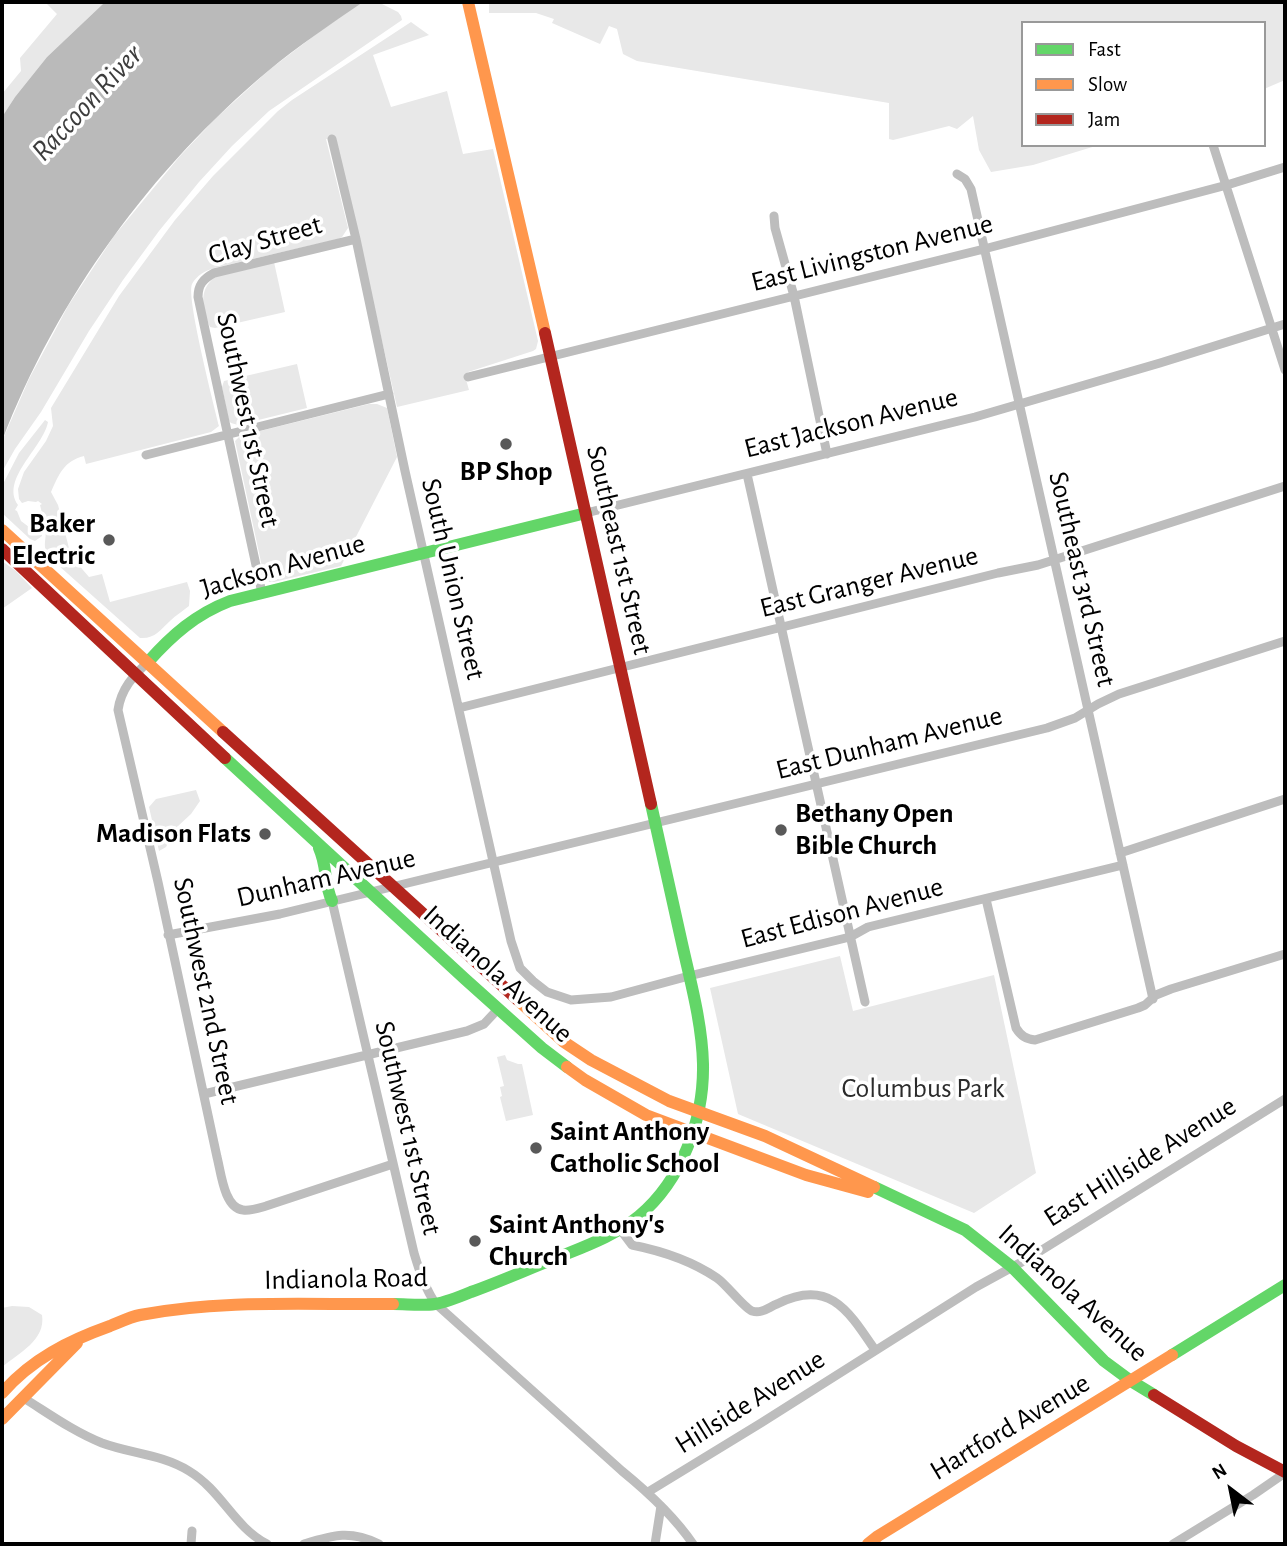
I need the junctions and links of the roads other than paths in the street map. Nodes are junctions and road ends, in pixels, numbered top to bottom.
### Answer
1 (468, 2) edge
2 (332, 139) dead end
3 (1214, 147) edge
4 (1285, 167) edge
5 (957, 174) dead end
6 (1227, 185) junction
7 (774, 216) dead end
8 (356, 239) junction
9 (984, 249) junction
10 (794, 296) junction
11 (198, 297) joint
12 (1285, 324) edge
13 (1272, 328) junction
14 (551, 356) junction
15 (1285, 370) edge
16 (468, 377) dead end
17 (389, 394) junction
18 (1019, 404) junction
19 (228, 435) junction
20 (827, 454) junction
21 (146, 455) dead end
22 (747, 474) junction
23 (1285, 486) edge
24 (586, 513) junction
25 (4, 532) edge
26 (2, 549) edge
27 (424, 553) junction
28 (1054, 559) junction
29 (262, 593) junction
30 (781, 627) junction
31 (1285, 640) edge
32 (148, 662) junction
33 (620, 668) junction
34 (135, 675) junction
35 (459, 708) junction
36 (1089, 710) junction
37 (816, 783) junction
38 (1285, 799) edge
39 (655, 822) junction
40 (316, 841) junction
41 (1120, 853) junction
42 (494, 861) junction
43 (1123, 865) junction
44 (392, 886) junction
45 (370, 891) junction
46 (986, 899) junction
47 (331, 901) junction
48 (169, 935) junction
49 (850, 936) junction
50 (1285, 954) edge
51 (689, 976) junction
52 (1153, 999) junction
53 (571, 1000) joint
54 (865, 1002) dead end
55 (498, 1009) junction
56 (368, 1055) junction
57 (204, 1094) junction
58 (1285, 1099) edge
59 (697, 1111) junction
60 (693, 1133) junction
61 (393, 1164) junction
62 (897, 1199) junction
63 (620, 1229) junction
64 (1012, 1266) junction
65 (1285, 1285) edge
66 (436, 1304) junction
67 (85, 1335) junction
68 (875, 1350) junction
69 (1131, 1381) junction
70 (2, 1393) edge
71 (22, 1397) junction
72 (2, 1419) edge
73 (1285, 1473) edge
74 (648, 1492) junction
75 (661, 1506) junction
76 (192, 1531) dead end
77 (191, 1544) edge
78 (267, 1544) edge
79 (304, 1544) edge
80 (379, 1544) edge
81 (655, 1544) edge
82 (693, 1544) edge
83 (868, 1544) edge
84 (1173, 1544) edge

1 - 14 main road, Southeast 1st Street
2 - 8 street, South Union Street
3 - 6 street
4 - 6 street, East Livingston Avenue
5 - 9 street, Southeast 3rd Street
6 - 9 street, East Livingston Avenue
6 - 13 street
7 - 10 street
8 - 11 street, Clay Street
8 - 17 street, South Union Street
9 - 10 street, East Livingston Avenue
9 - 18 street, Southeast 3rd Street
10 - 14 street, East Livingston Avenue
10 - 20 street
11 - 19 street, Southwest 1st Street
12 - 13 street, East Jackson Avenue
13 - 15 street
13 - 18 street, East Jackson Avenue
14 - 16 street, East Livingston Avenue
14 - 24 main road, Southeast 1st Street
17 - 19 street
17 - 27 street, South Union Street
18 - 20 street, East Jackson Avenue
18 - 28 street, Southeast 3rd Street
19 - 21 street
19 - 29 street, Southwest 1st Street
20 - 22 street, East Jackson Avenue
22 - 24 street, East Jackson Avenue
22 - 30 street
23 - 28 street, East Granger Avenue
24 - 27 main road, East Jackson Avenue
24 - 33 main road, Southeast 1st Street
25 - 32 main road
26 - 34 main road
27 - 29 main road, Jackson Avenue
27 - 35 street, South Union Street
28 - 30 street, East Granger Avenue
28 - 36 street, Southeast 3rd Street
29 - 32 main road, Jackson Avenue
30 - 33 street, East Granger Avenue
30 - 37 street
31 - 36 street, East Dunham Avenue
32 - 34 street, Jackson Avenue
32 - 44 main road, Indianola Avenue
33 - 35 street, East Granger Avenue
33 - 39 main road, Southeast 1st Street
34 - 40 main road, Indianola Avenue
34 - 48 street, Southwest 2nd Street
35 - 42 street, South Union Street
36 - 37 street, East Dunham Avenue
36 - 41 street, Southeast 3rd Street
37 - 39 street, East Dunham Avenue
37 - 49 street
38 - 41 street
39 - 42 street, East Dunham Avenue
39 - 51 main road, Southeast 1st Street
40 - 45 main road, Indianola Avenue
40 - 47 main road
41 - 43 street, Southeast 3rd Street
42 - 44 street, Dunham Avenue
42 - 53 street, South Union Street
43 - 46 street, East Edison Avenue
43 - 52 street, Southeast 3rd Street
44 - 45 street, Dunham Avenue
44 - 59 main road, Indianola Avenue
45 - 47 street, Dunham Avenue
45 - 55 main road, Indianola Avenue
46 - 49 street, East Edison Avenue
46 - 52 street
47 - 48 street, Dunham Avenue
47 - 56 street, Southwest 1st Street
48 - 57 street, Southwest 2nd Street
49 - 51 street, East Edison Avenue
49 - 54 street
50 - 52 street
51 - 53 street, East Edison Avenue
51 - 59 main road, Southeast 1st Street
55 - 56 street
55 - 60 main road, Indianola Avenue
56 - 57 street
56 - 61 street, Southwest 1st Street
57 - 61 street, Southwest 2nd Street
58 - 64 street, East Hillside Avenue
59 - 60 main road, Indianola Road
59 - 62 main road, Indianola Avenue
60 - 62 main road, Indianola Avenue
60 - 63 main road, Indianola Road
61 - 66 street, Southwest 1st Street
62 - 64 main road, Indianola Avenue
63 - 66 main road, Indianola Road
63 - 68 street
64 - 68 street, East Hillside Avenue
64 - 69 main road, Indianola Avenue
65 - 69 main road, Hartford Avenue
66 - 67 main road, Indianola Road
66 - 74 street, Southwest 1st Street
67 - 70 main road, Indianola Road
67 - 71 main road, Indianola Road
68 - 74 street, Hillside Avenue
69 - 73 main road, Indianola Avenue
69 - 83 main road, Hartford Avenue
71 - 72 main road, Indianola Road
71 - 78 street
73 - 84 street
74 - 75 street, Southwest 1st Street
75 - 81 street
75 - 82 street, Southwest 1st Street
76 - 77 street
79 - 80 street

